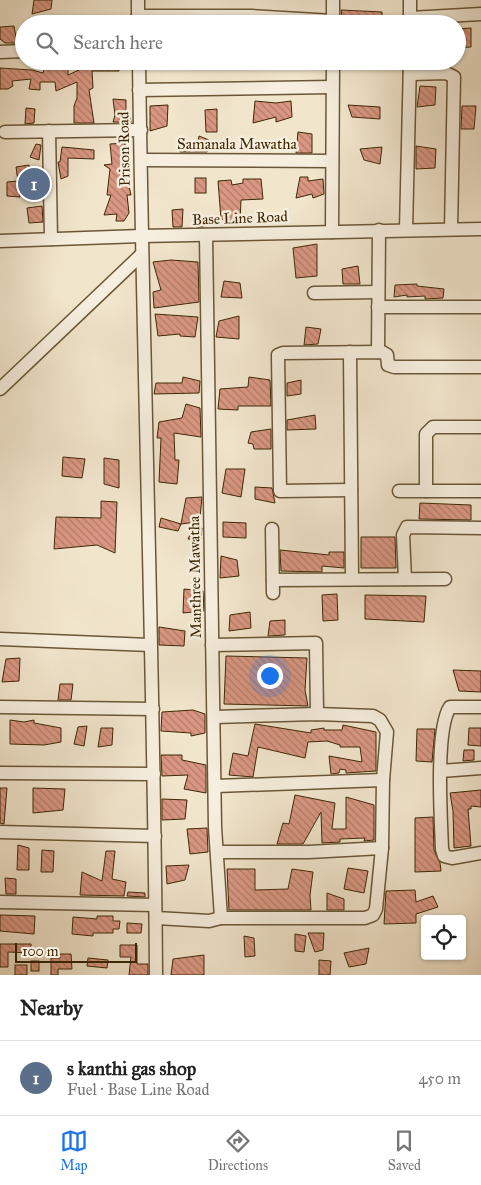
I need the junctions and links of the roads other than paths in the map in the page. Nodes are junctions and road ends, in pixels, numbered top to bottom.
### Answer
1 (138, 0) edge
2 (333, 0) edge
3 (410, 0) edge
4 (481, 14) edge
5 (138, 15) edge
6 (333, 15) edge
7 (410, 15) edge
8 (466, 15) edge
9 (15, 51) edge
10 (0, 52) edge
11 (139, 70) edge
12 (332, 70) edge
13 (410, 70) edge
14 (424, 70) edge
15 (332, 87) junction
16 (139, 90) junction
17 (141, 130) junction
18 (49, 131) junction
19 (5, 132) dead end
20 (141, 160) junction
21 (332, 161) junction
22 (481, 229) edge
23 (379, 230) junction
24 (406, 230) junction
25 (451, 230) junction
26 (332, 232) junction
27 (141, 236) junction
28 (206, 236) junction
29 (51, 239) junction
30 (0, 241) edge
31 (141, 255) junction
32 (314, 292) dead end
33 (378, 292) junction
34 (378, 307) junction
35 (481, 307) edge
36 (350, 352) junction
37 (378, 352) junction
38 (481, 367) edge
39 (0, 389) edge
40 (481, 427) edge
41 (351, 490) junction
42 (481, 490) edge
43 (399, 491) dead end
44 (426, 491) junction
45 (481, 528) edge
46 (272, 529) dead end
47 (352, 579) junction
48 (404, 579) junction
49 (445, 579) dead end
50 (273, 580) junction
51 (273, 593) dead end
52 (0, 639) edge
53 (150, 645) junction
54 (212, 645) junction
55 (0, 707) edge
56 (481, 707) edge
57 (154, 709) junction
58 (317, 714) junction
59 (215, 717) junction
60 (481, 768) edge
61 (441, 771) junction
62 (0, 772) edge
63 (154, 774) junction
64 (383, 780) junction
65 (216, 786) junction
66 (0, 832) edge
67 (155, 836) junction
68 (382, 848) junction
69 (218, 852) junction
70 (481, 853) edge
71 (0, 902) edge
72 (156, 905) junction
73 (156, 918) junction
74 (221, 918) junction
75 (156, 975) edge

1 - 5 street
2 - 6 street
3 - 7 street
4 - 8 street
9 - 10 street
11 - 16 street, Prison Road
12 - 15 street
13 - 24 street
14 - 25 street
15 - 16 street
15 - 21 street
16 - 17 street, Prison Road
17 - 18 street
17 - 20 street, Prison Road
18 - 19 street
18 - 29 street
20 - 21 street, Samanala Mawatha
20 - 27 street, Prison Road
21 - 26 street
22 - 25 street, Base Line Road
23 - 24 street, Base Line Road
23 - 26 street, Base Line Road
23 - 33 street
24 - 25 street, Base Line Road
26 - 28 street, Base Line Road
27 - 28 street, Base Line Road
27 - 29 street, Base Line Road
27 - 31 street, Prison Road
28 - 54 street, Manthree Mawatha
29 - 30 street, Base Line Road
31 - 39 street
31 - 53 street, Prison Road
32 - 33 street
33 - 34 street
34 - 35 street
34 - 37 street
36 - 37 street
36 - 41 street
36 - 41 street
37 - 38 street
40 - 44 street
41 - 47 street
42 - 44 street
43 - 44 street
45 - 48 street
46 - 50 street
47 - 48 street
47 - 50 street
48 - 49 street
50 - 51 street
52 - 53 street
53 - 57 street, Prison Road
54 - 58 street
54 - 59 street, Manthree Mawatha
55 - 57 street
56 - 61 street
57 - 63 street, Prison Road
58 - 59 street
58 - 64 street
59 - 65 street, Manthree Mawatha
60 - 61 street
61 - 70 street
62 - 63 street
63 - 67 street, Prison Road
64 - 65 street
64 - 68 street
65 - 69 street, Manthree Mawatha
66 - 67 street
67 - 72 street, Prison Road
68 - 69 street
68 - 74 street
69 - 74 street, Manthree Mawatha
71 - 72 street
72 - 73 street, Prison Road
73 - 74 street
73 - 75 street, Prison Road

